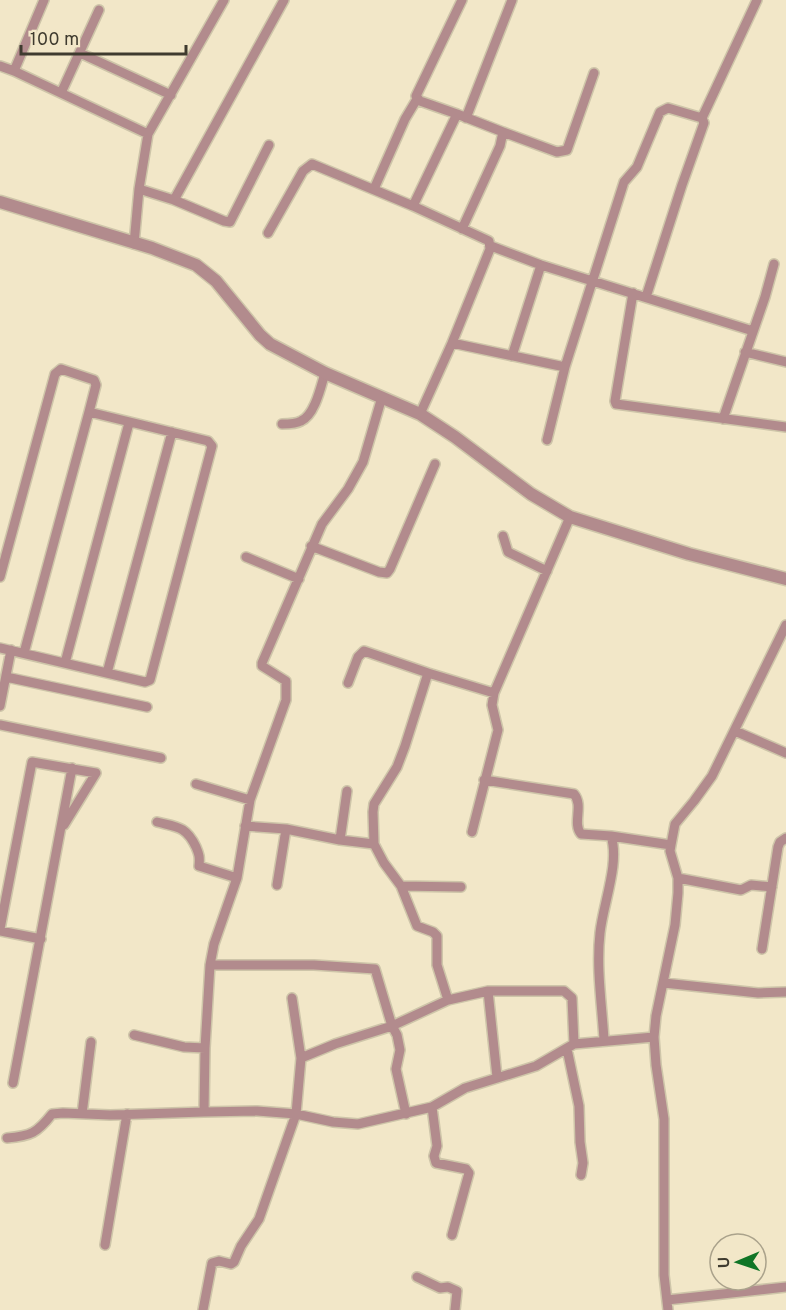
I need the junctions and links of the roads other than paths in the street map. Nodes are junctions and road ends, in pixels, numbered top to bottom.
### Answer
1 (44, 0) edge
2 (224, 0) edge
3 (284, 0) edge
4 (462, 0) edge
5 (512, 0) edge
6 (757, 0) edge
7 (99, 10) dead end
8 (80, 53) junction
9 (0, 66) edge
10 (14, 71) junction
11 (594, 73) dead end
12 (61, 93) junction
13 (171, 95) junction
14 (417, 99) junction
15 (461, 116) junction
16 (702, 118) junction
17 (503, 132) junction
18 (148, 134) junction
19 (269, 145) dead end
20 (139, 189) junction
21 (374, 189) junction
22 (174, 200) junction
23 (0, 202) edge
24 (413, 206) junction
25 (462, 230) junction
26 (268, 233) dead end
27 (134, 244) junction
28 (491, 246) junction
29 (774, 264) dead end
30 (541, 265) junction
31 (593, 281) junction
32 (633, 294) junction
33 (646, 297) junction
34 (753, 331) junction
35 (452, 343) junction
36 (745, 352) junction
37 (512, 356) junction
38 (786, 362) edge
39 (565, 367) junction
40 (325, 373) junction
41 (382, 397) junction
42 (90, 412) junction
43 (420, 414) junction
44 (723, 419) junction
45 (129, 423) junction
46 (282, 424) dead end
47 (786, 427) edge
48 (172, 432) junction
49 (547, 440) dead end
50 (435, 464) dead end
51 (570, 517) junction
52 (503, 536) dead end
53 (311, 546) junction
54 (246, 557) dead end
55 (547, 571) junction
56 (0, 577) edge
57 (299, 579) junction
58 (786, 579) edge
59 (786, 625) edge
60 (0, 648) edge
61 (11, 650) junction
62 (24, 653) junction
63 (65, 663) junction
64 (107, 673) junction
65 (428, 673) junction
66 (6, 677) junction
67 (348, 683) dead end
68 (494, 693) junction
69 (0, 706) edge
70 (147, 707) dead end
71 (0, 725) edge
72 (735, 730) junction
73 (786, 753) edge
74 (161, 758) dead end
75 (72, 768) junction
76 (484, 780) junction
77 (196, 784) dead end
78 (347, 791) dead end
79 (250, 800) junction
80 (157, 822) dead end
81 (245, 826) junction
82 (61, 829) junction
83 (286, 829) junction
84 (471, 832) dead end
85 (611, 836) junction
86 (786, 838) edge
87 (340, 840) junction
88 (374, 844) junction
89 (671, 845) junction
90 (237, 878) junction
91 (678, 878) junction
92 (278, 885) dead end
93 (401, 886) junction
94 (461, 887) dead end
95 (772, 887) junction
96 (0, 930) edge
97 (41, 939) junction
98 (762, 949) dead end
99 (210, 965) junction
100 (664, 983) junction
101 (488, 991) junction
102 (786, 992) edge
103 (292, 998) dead end
104 (448, 1000) junction
105 (392, 1026) junction
106 (134, 1035) dead end
107 (654, 1037) junction
108 (604, 1040) junction
109 (91, 1042) dead end
110 (570, 1046) junction
111 (205, 1048) junction
112 (301, 1058) junction
113 (497, 1077) junction
114 (13, 1083) dead end
115 (432, 1107) junction
116 (204, 1112) junction
117 (82, 1114) junction
118 (127, 1114) junction
119 (296, 1114) junction
120 (406, 1114) junction
121 (7, 1138) dead end
122 (581, 1175) dead end
123 (452, 1235) dead end
124 (105, 1245) dead end
125 (417, 1277) dead end
126 (786, 1287) edge
127 (668, 1305) edge
128 (203, 1310) edge
129 (454, 1310) edge

1 - 10 street
2 - 13 street
3 - 22 street
4 - 14 street
5 - 15 street
6 - 16 street
7 - 8 street
8 - 12 street
8 - 13 street
9 - 10 street
10 - 12 street
11 - 17 street
12 - 18 street
13 - 18 street
14 - 15 street
14 - 21 street
15 - 17 street
15 - 24 street
16 - 31 street
16 - 33 street
17 - 25 street
18 - 20 street
19 - 22 street
20 - 22 street
20 - 27 street
21 - 24 street
21 - 26 street
23 - 27 street
24 - 25 street
25 - 28 street
27 - 40 street
28 - 30 street
28 - 35 street
29 - 34 street
30 - 31 street
30 - 37 street
31 - 32 street
31 - 39 street
32 - 33 street
32 - 44 street
33 - 34 street
34 - 36 street
35 - 37 street
35 - 43 street
36 - 38 street
36 - 44 street
37 - 39 street
39 - 49 street
40 - 41 street
40 - 46 street
41 - 43 street
41 - 53 street
42 - 45 street
42 - 56 street
42 - 62 street
43 - 51 street
44 - 47 street
45 - 48 street
45 - 63 street
48 - 64 street
48 - 64 street
50 - 53 street
51 - 55 street
51 - 58 street
52 - 55 street
53 - 57 street
54 - 57 street
55 - 68 street
57 - 79 street
59 - 72 street
60 - 61 street
61 - 62 street
61 - 66 street
62 - 63 street
63 - 64 street
65 - 67 street
65 - 68 street
65 - 88 street
66 - 69 street
66 - 70 street
68 - 76 street
71 - 74 street
72 - 73 street
72 - 89 street
75 - 82 street
75 - 82 street
75 - 96 street
76 - 84 street
76 - 85 street
77 - 79 street
78 - 87 street
79 - 81 street
80 - 90 street
81 - 83 street
81 - 90 street
82 - 97 street
83 - 87 street
83 - 92 street
85 - 89 street
85 - 108 street
86 - 95 street
87 - 88 street
88 - 93 street
89 - 91 street
90 - 99 street
91 - 95 street
91 - 100 street
93 - 94 street
93 - 104 street
95 - 98 street
96 - 97 street
97 - 114 street
99 - 105 street
99 - 111 street
100 - 102 street
100 - 107 street
101 - 104 street
101 - 110 street
101 - 113 street
103 - 112 street
104 - 105 street
105 - 112 street
105 - 120 street
106 - 111 street
107 - 108 street
107 - 127 street
108 - 110 street
109 - 117 street
110 - 113 street
110 - 122 street
111 - 116 street
112 - 119 street
113 - 115 street
115 - 120 street
115 - 123 street
116 - 118 street
116 - 119 street
117 - 118 street
117 - 121 street
118 - 124 street
119 - 120 street
119 - 128 street
125 - 129 street
126 - 127 street

